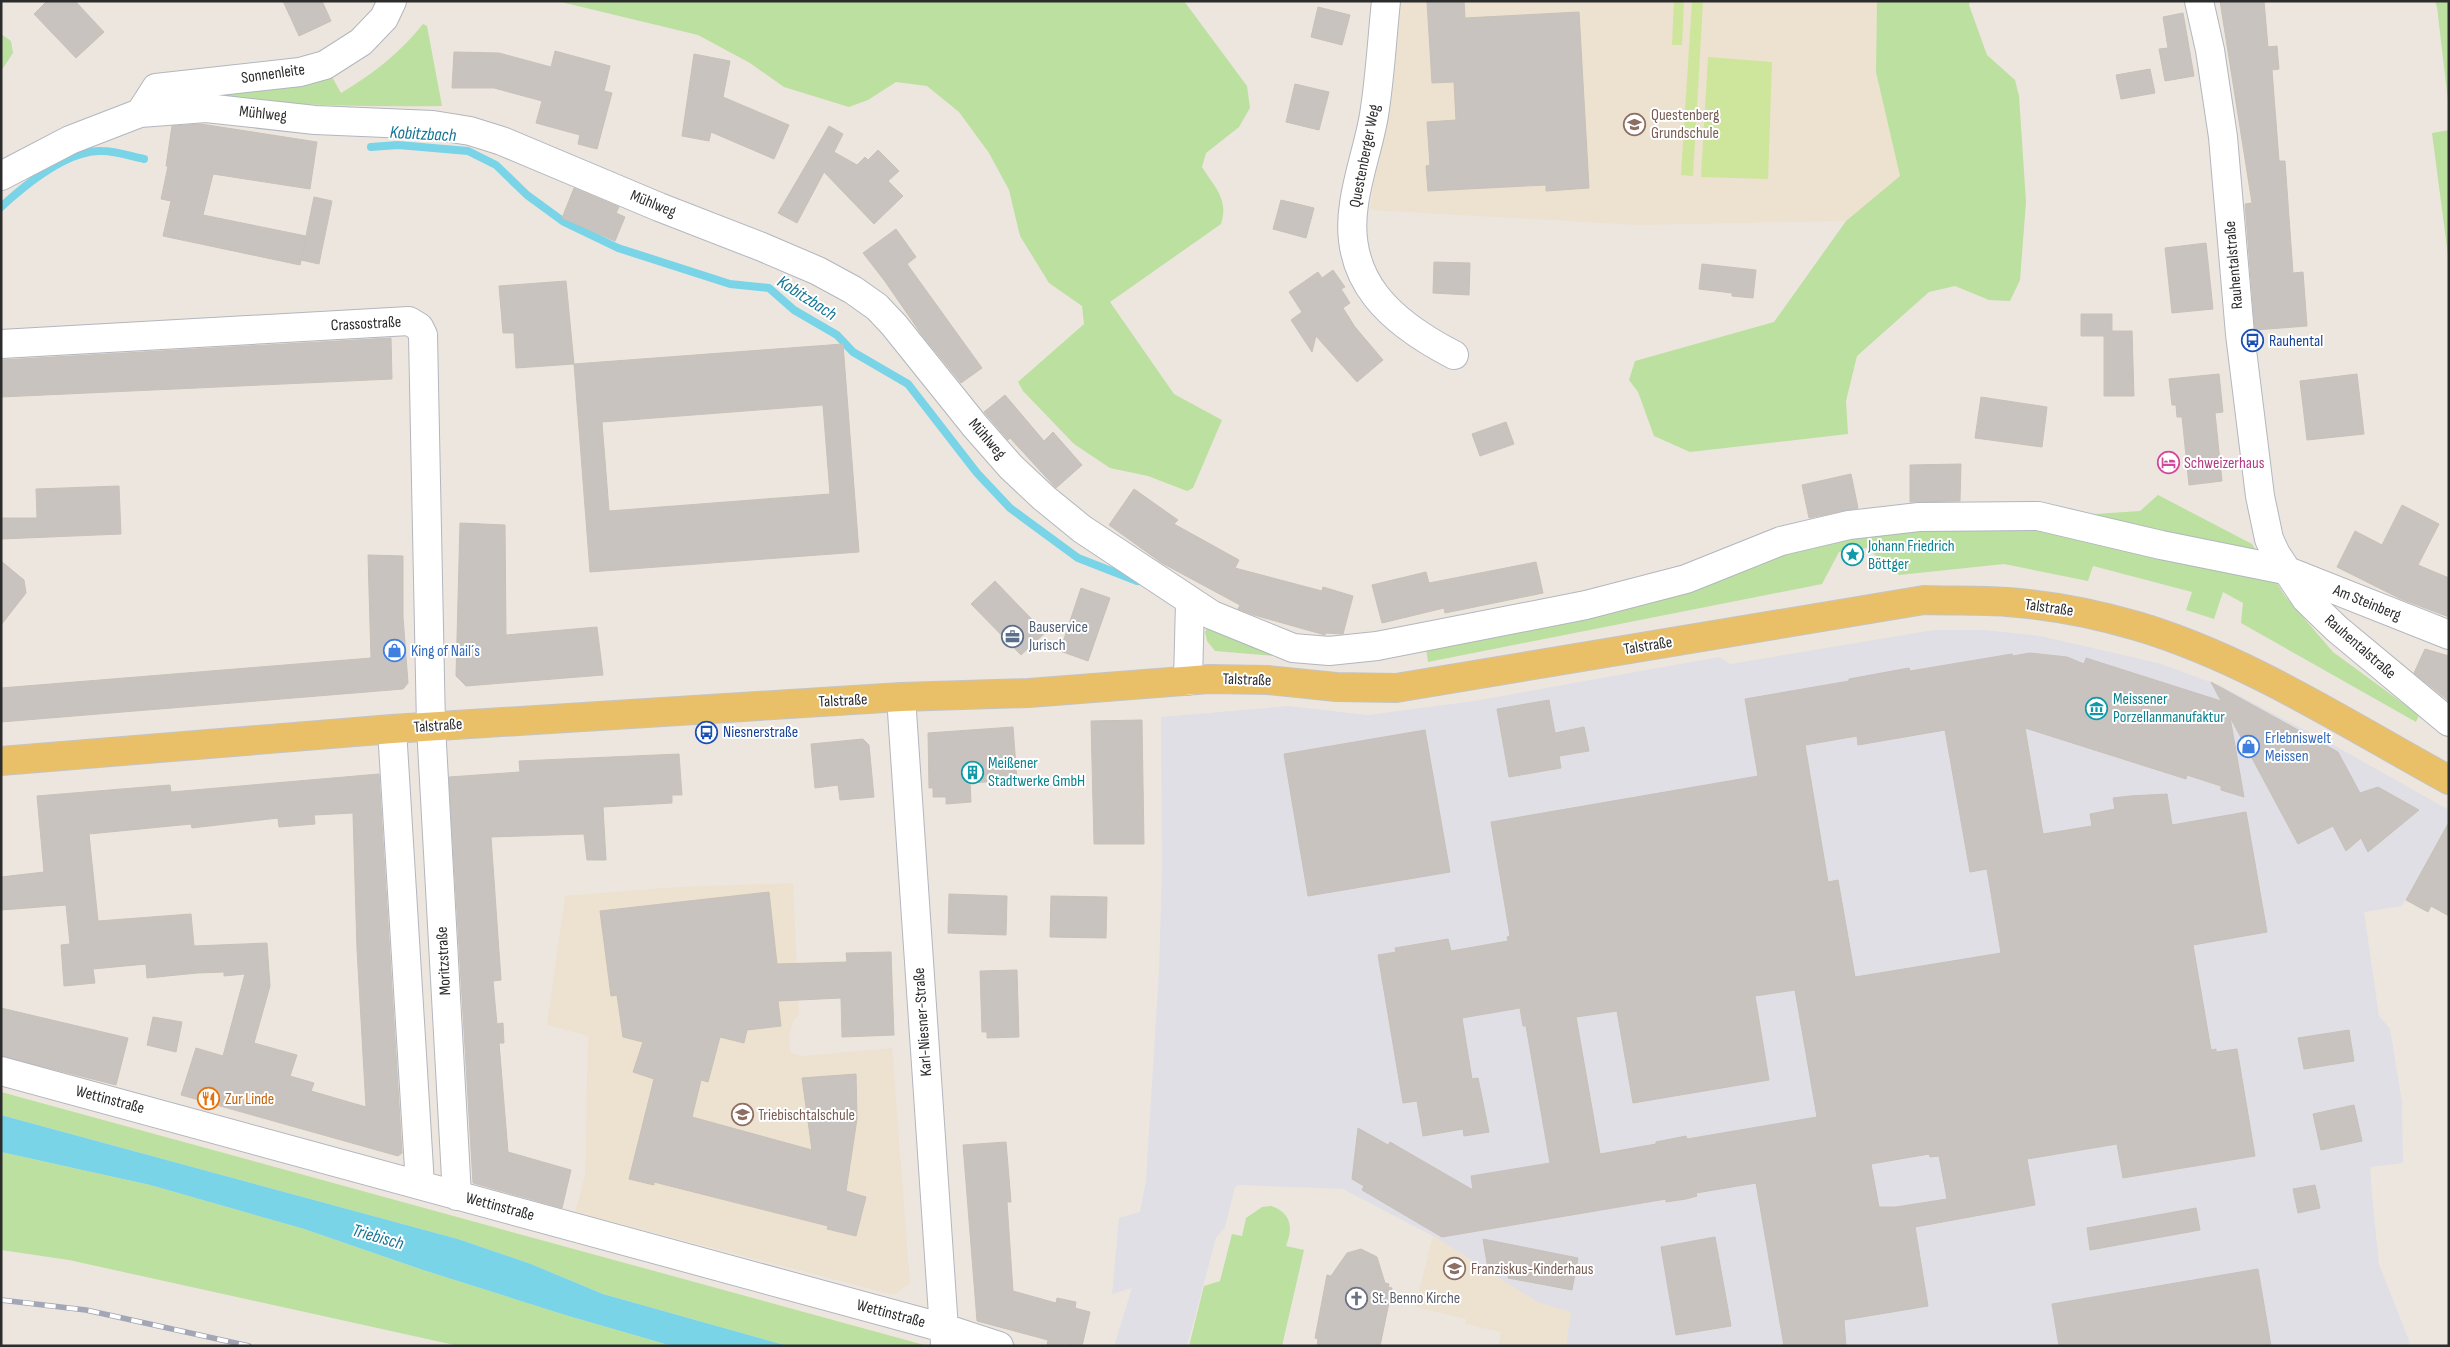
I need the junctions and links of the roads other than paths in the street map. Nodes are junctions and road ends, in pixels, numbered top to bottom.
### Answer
1 (392, 1) edge
2 (1386, 1) edge
3 (2199, 1) edge
4 (140, 113) junction
5 (1, 176) edge
6 (1, 344) edge
7 (1454, 355) dead end
8 (2285, 570) junction
9 (1190, 602) junction
10 (2449, 635) edge
11 (1188, 680) junction
12 (900, 697) junction
13 (2449, 722) edge
14 (431, 726) junction
15 (392, 729) junction
16 (1, 760) edge
17 (2449, 780) edge
18 (1, 1071) edge
19 (420, 1185) junction
20 (457, 1196) junction
21 (944, 1337) edge
22 (999, 1346) edge

1 - 4 street, Sonnenleite
2 - 7 street, Questenberger Weg
3 - 8 street, Rauhentalstraße
4 - 5 street, Mühlweg
4 - 9 street, Mühlweg
6 - 14 street, Crassostraße
8 - 9 street, Mühlweg
8 - 10 street, Am Steinberg
8 - 13 street, Rauhentalstraße
9 - 11 street
11 - 12 main road, Talstraße
11 - 17 main road, Talstraße
12 - 14 main road, Talstraße
12 - 21 street, Karl-Niesner-Straße
14 - 15 main road, Talstraße
14 - 20 street, Moritzstraße
15 - 16 main road, Talstraße
15 - 19 street
18 - 19 street, Wettinstraße
19 - 20 street, Wettinstraße
20 - 21 street, Wettinstraße
21 - 22 street, Wettinstraße

